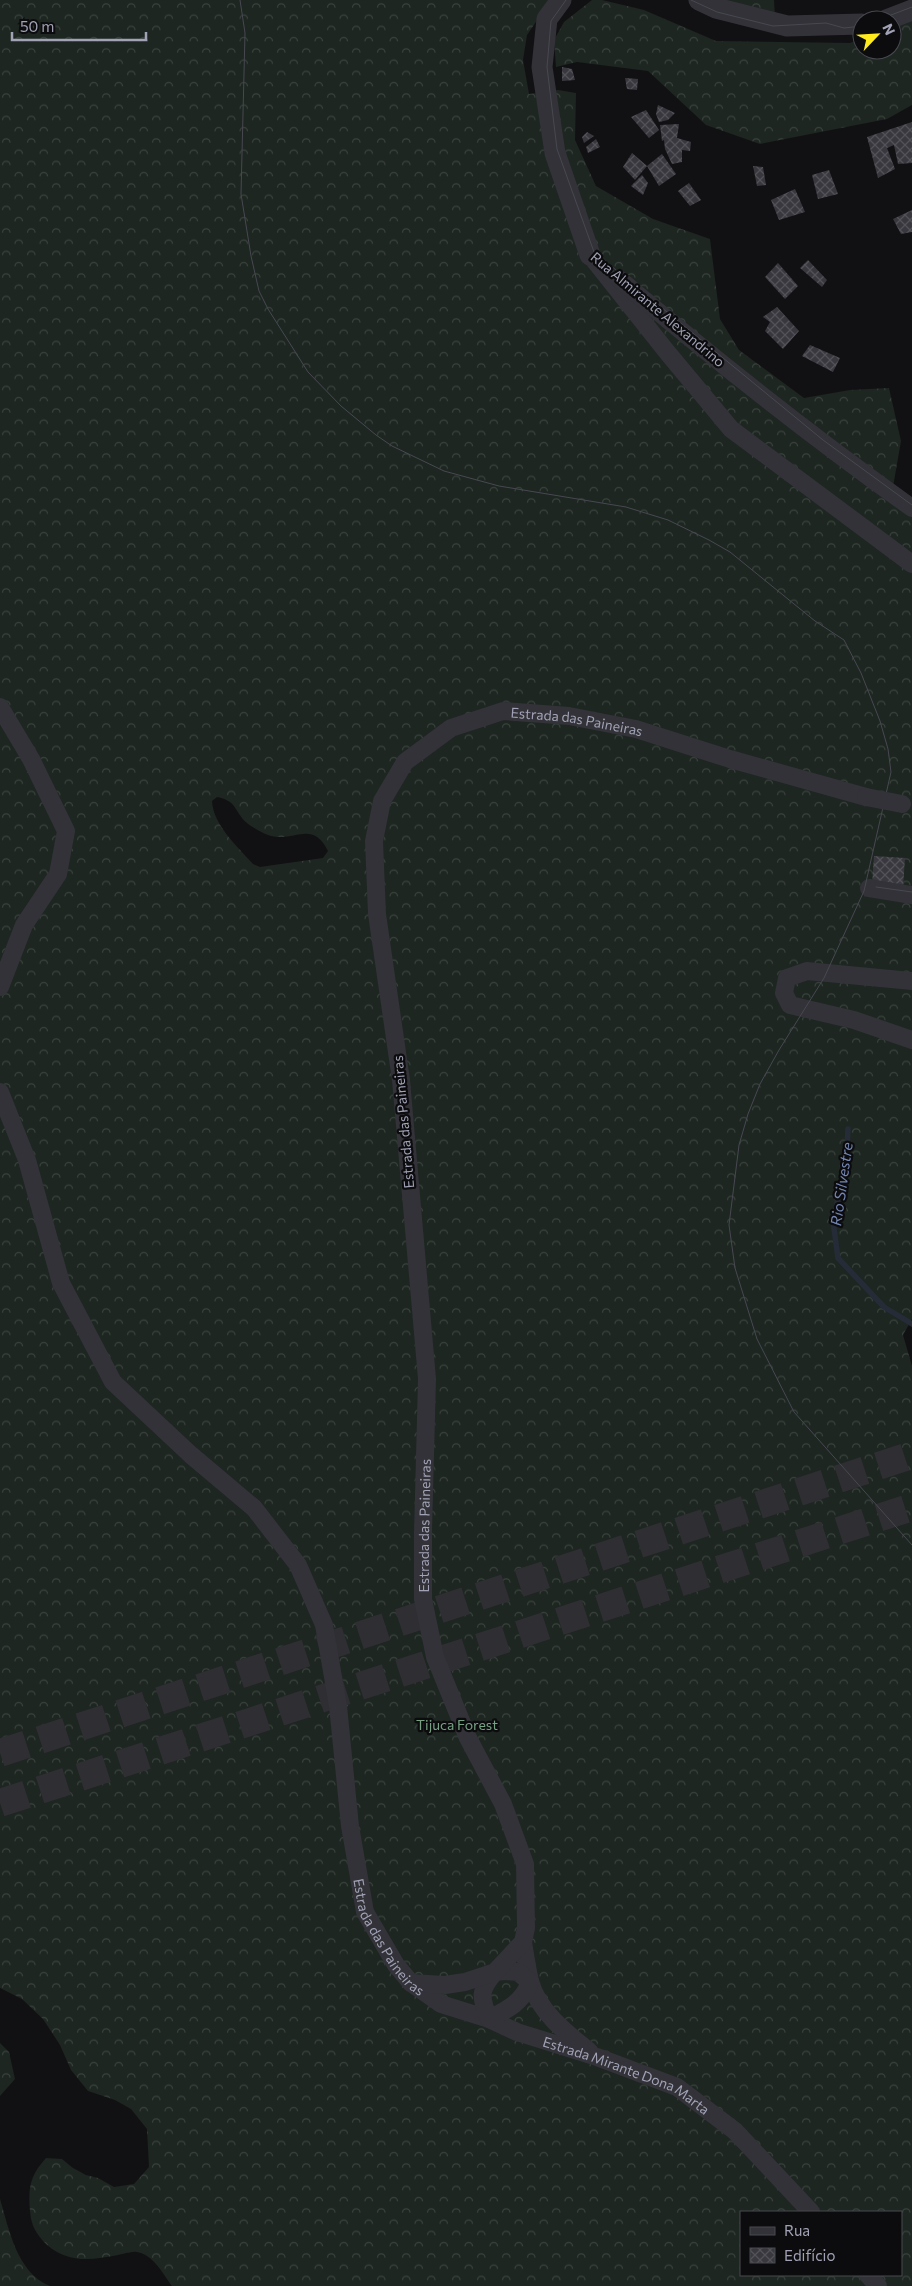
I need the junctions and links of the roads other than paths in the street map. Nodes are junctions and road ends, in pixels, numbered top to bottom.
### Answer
1 (561, 0) edge
2 (699, 0) edge
3 (852, 24) edge
4 (590, 255) junction
5 (912, 508) edge
6 (912, 564) edge
7 (0, 707) edge
8 (907, 805) edge
9 (870, 888) dead end
10 (912, 895) edge
11 (912, 980) edge
12 (0, 987) edge
13 (912, 1040) edge
14 (0, 1092) edge
15 (523, 1942) junction
16 (495, 1972) junction
17 (530, 1982) junction
18 (411, 1983) junction
19 (489, 2019) junction
20 (598, 2057) junction
21 (810, 2211) edge
22 (869, 2276) edge
23 (878, 2286) edge

1 - 4 street, Rua Almirante Alexandrino
2 - 3 street
4 - 5 street, Rua Almirante Alexandrino
4 - 6 street
7 - 12 street
8 - 15 street, Estrada das Paineiras, bridge
9 - 10 street
11 - 13 street
14 - 18 street, Estrada das Paineiras
15 - 16 street, Estrada das Paineiras
15 - 17 street
16 - 17 street
16 - 18 street, Estrada das Paineiras
16 - 19 street
17 - 19 street
17 - 20 street
18 - 19 street, Estrada Mirante Dona Marta
19 - 20 street, Estrada Mirante Dona Marta
20 - 21 street, Estrada Mirante Dona Marta
22 - 23 street

